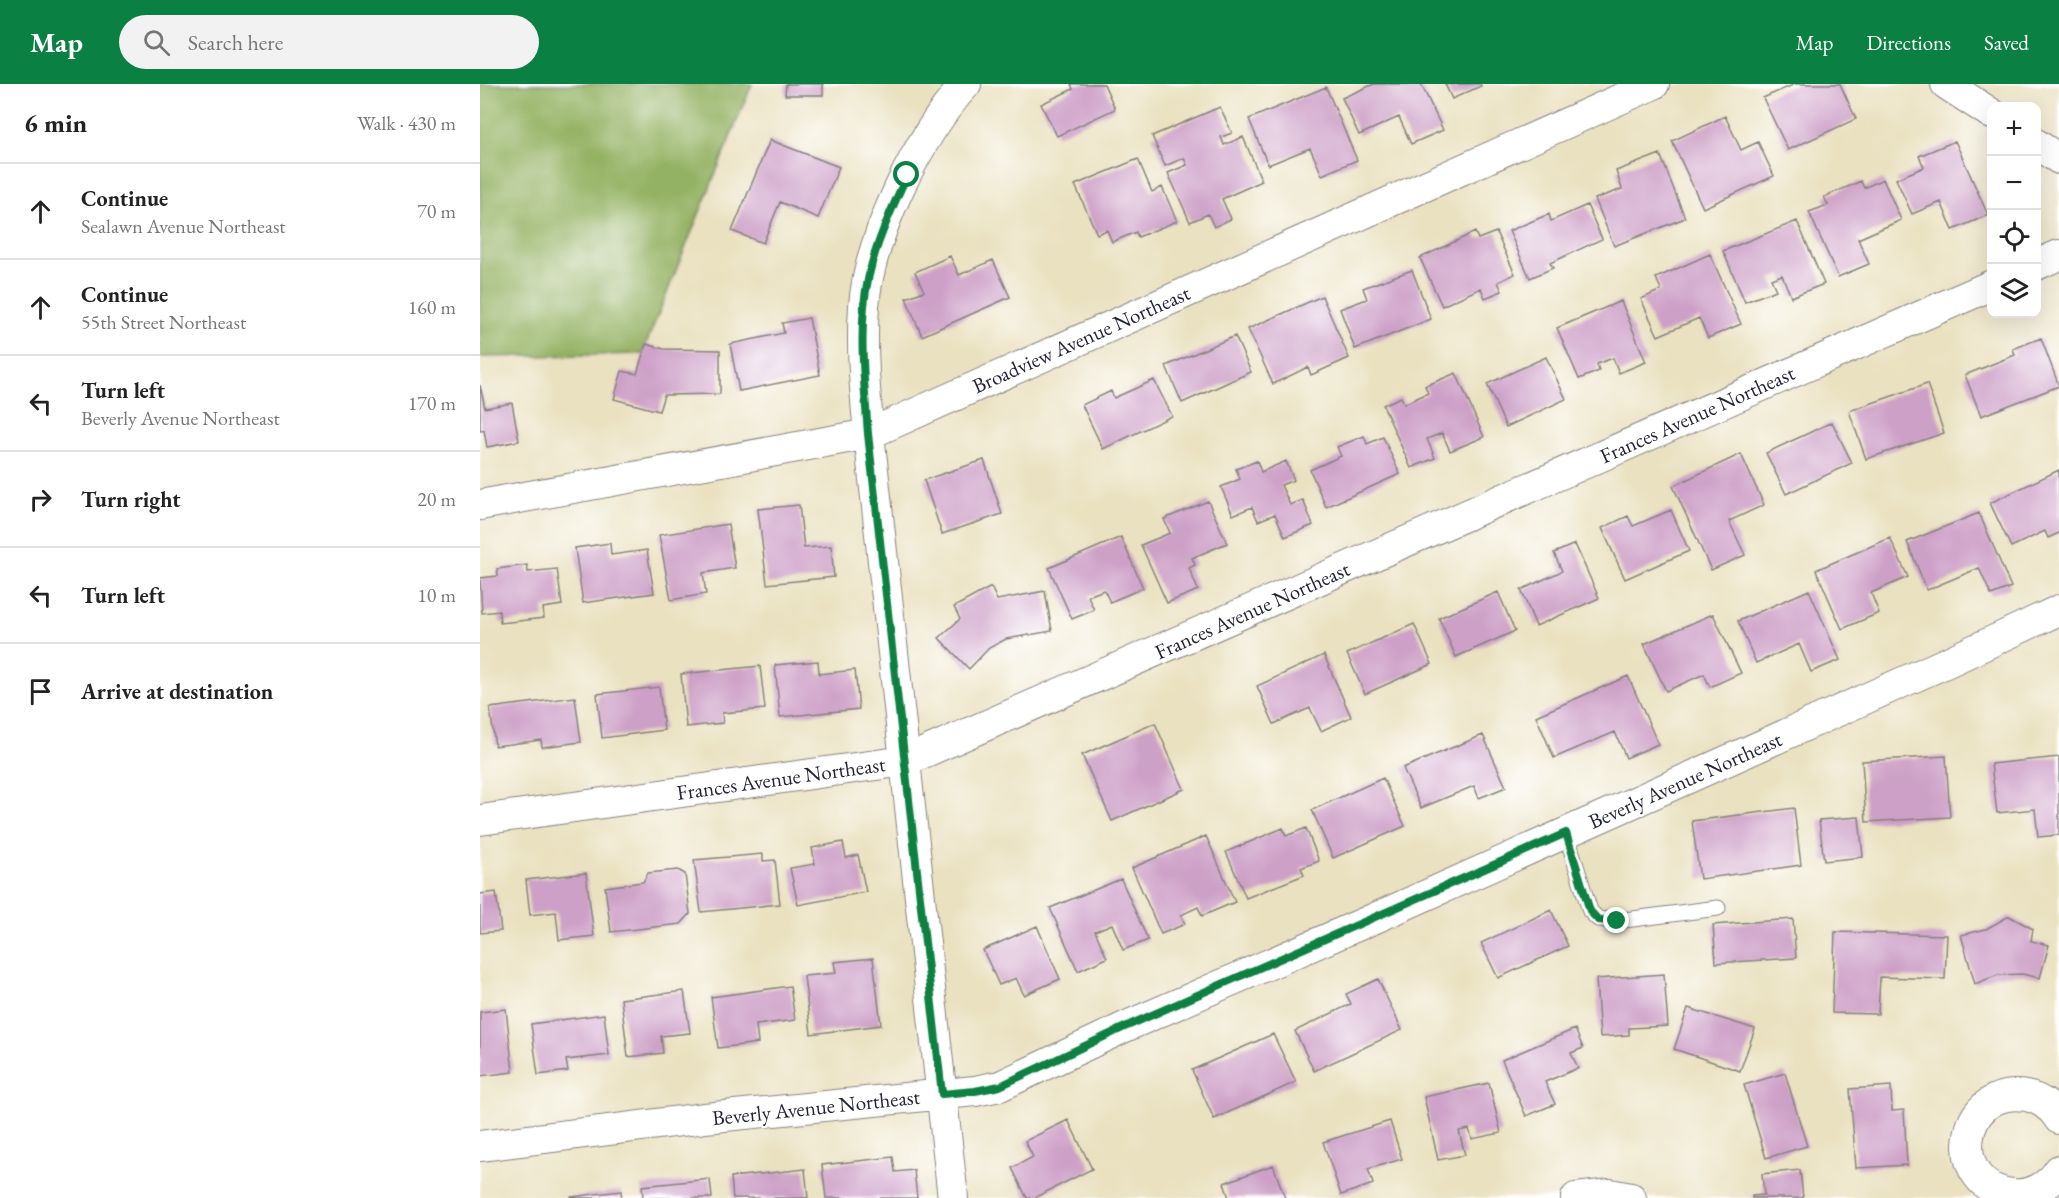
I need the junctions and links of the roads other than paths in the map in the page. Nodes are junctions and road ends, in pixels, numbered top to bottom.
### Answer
1 (966, 84) edge
2 (1654, 84) edge
3 (1946, 84) edge
4 (1987, 111) edge
5 (2041, 147) edge
6 (2059, 159) edge
7 (2059, 255) edge
8 (2039, 264) edge
9 (1987, 287) edge
10 (868, 434) junction
11 (480, 505) edge
12 (2059, 610) edge
13 (905, 761) junction
14 (480, 820) edge
15 (1566, 833) junction
16 (1718, 908) dead end
17 (942, 1094) junction
18 (2059, 1119) edge
19 (480, 1146) edge
20 (2059, 1170) edge
21 (2027, 1196) edge
22 (1630, 1197) edge
23 (954, 1198) edge
24 (1575, 1198) edge

1 - 10 street
2 - 10 street, Broadview Avenue Northeast
3 - 4 street
5 - 6 street
7 - 8 street
9 - 13 street, Frances Avenue Northeast
10 - 11 street, Broadview Avenue Northeast
10 - 13 street
12 - 15 street, Beverly Avenue Northeast
13 - 14 street, Frances Avenue Northeast
13 - 17 street
15 - 16 lane
15 - 17 street, Beverly Avenue Northeast
17 - 19 street, Beverly Avenue Northeast
17 - 23 street
18 - 21 street
20 - 21 street
22 - 24 street

